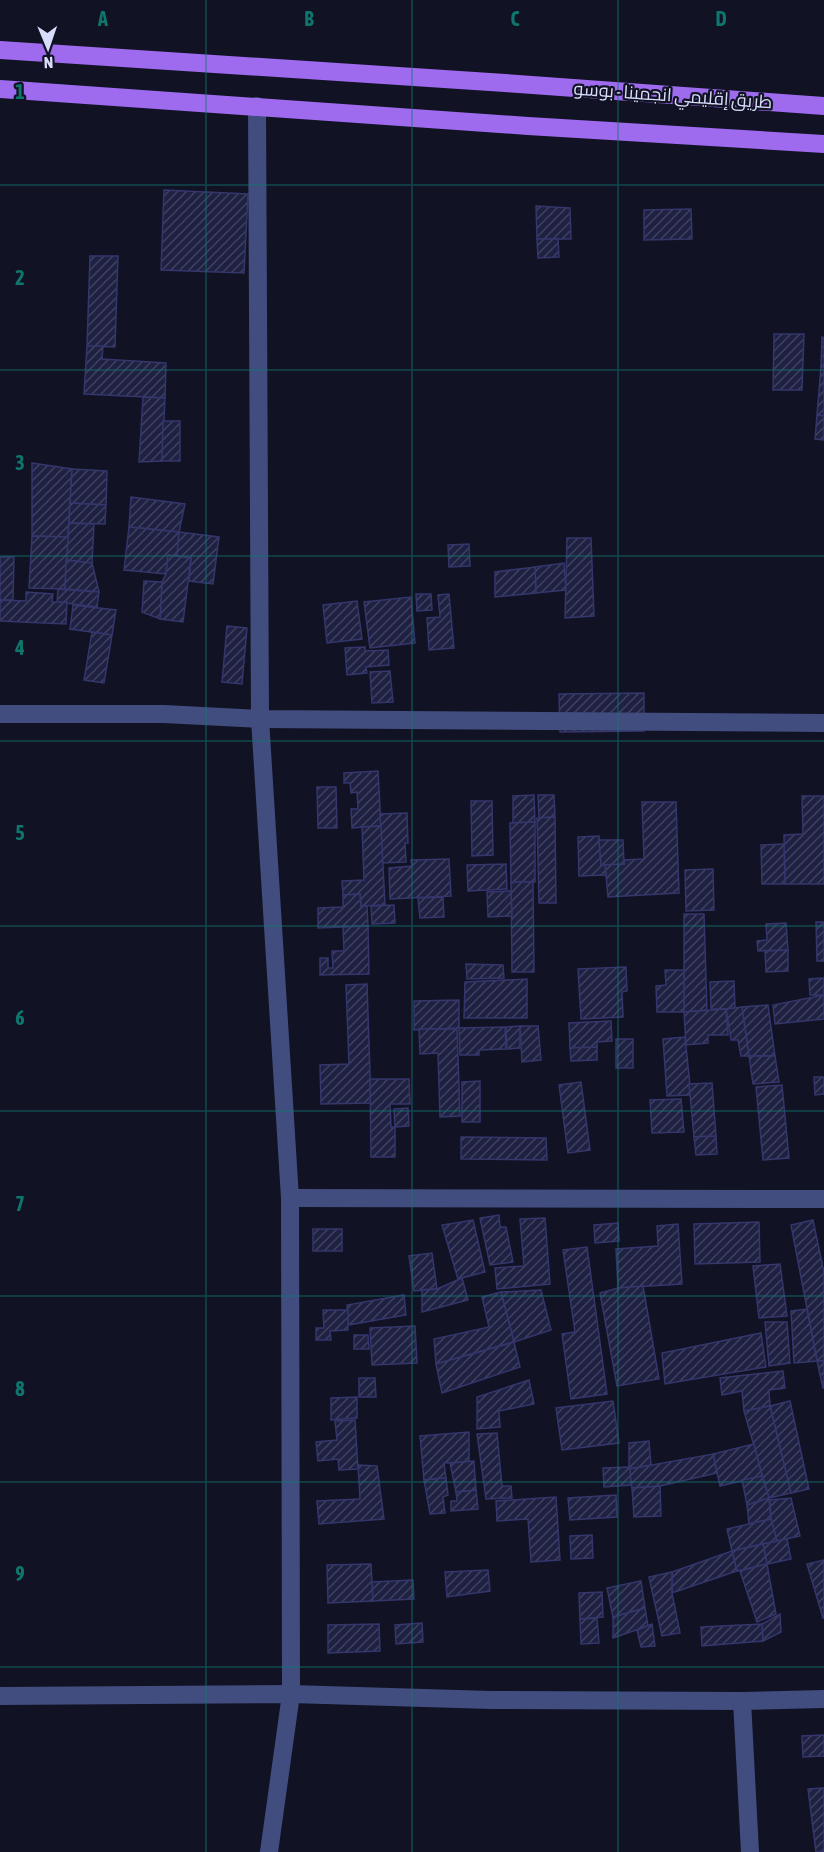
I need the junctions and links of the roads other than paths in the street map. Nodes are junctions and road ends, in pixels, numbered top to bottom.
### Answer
1 (0, 50) edge
2 (0, 89) edge
3 (256, 106) junction
4 (824, 106) edge
5 (824, 144) edge
6 (0, 714) edge
7 (260, 718) junction
8 (824, 723) edge
9 (290, 1198) junction
10 (824, 1199) edge
11 (291, 1694) junction
12 (0, 1696) edge
13 (824, 1700) edge
14 (742, 1701) junction
15 (269, 1852) edge
16 (750, 1852) edge

1 - 4 main road, طريق إقليمي انجمينا - بوسو
2 - 3 main road
3 - 5 main road
3 - 7 street
6 - 7 street
7 - 8 street
7 - 9 street
9 - 10 street
9 - 11 street
11 - 12 street
11 - 14 street
11 - 15 street
13 - 14 street
14 - 16 street

